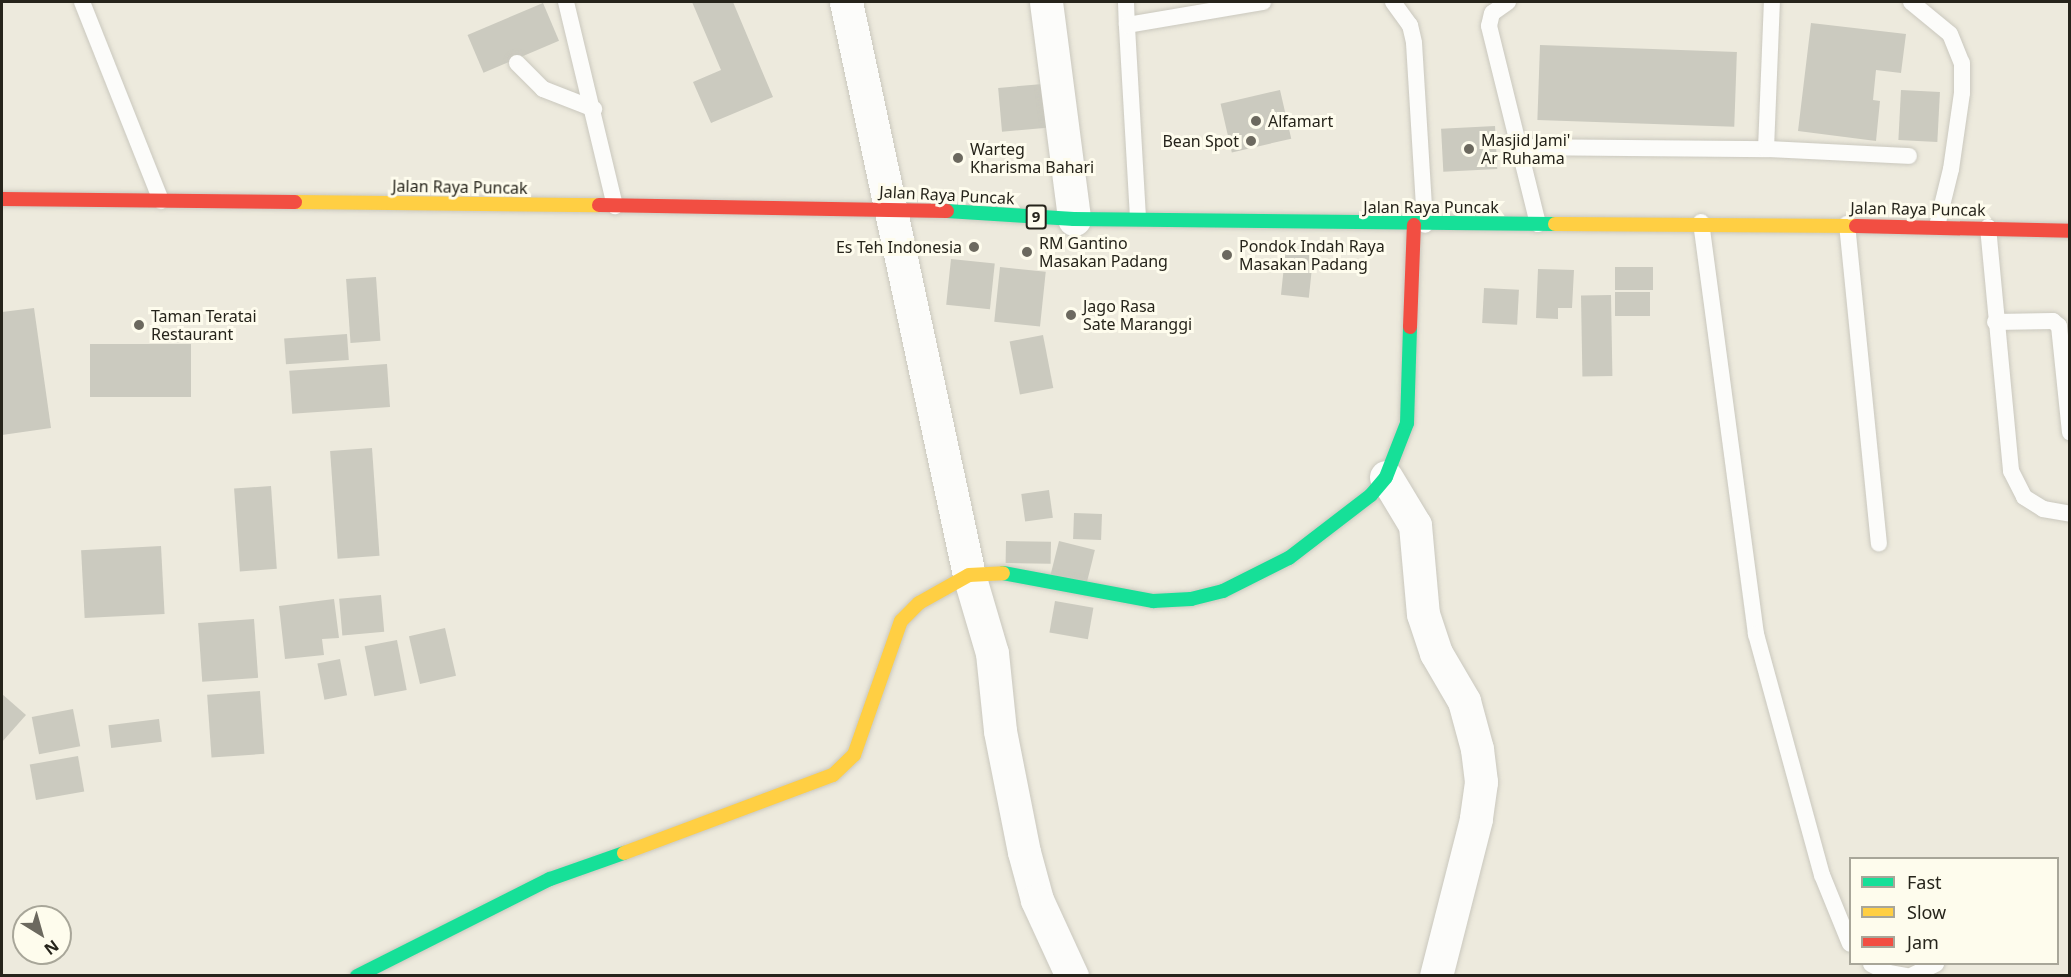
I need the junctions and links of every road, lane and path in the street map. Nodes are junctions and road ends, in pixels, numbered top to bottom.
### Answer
1 (82, 2) edge
2 (566, 2) edge
3 (846, 2) edge
4 (1046, 2) edge
5 (1126, 2) edge
6 (1263, 2) edge
7 (1393, 2) edge
8 (1508, 2) edge
9 (1772, 2) edge
10 (1911, 2) edge
11 (1127, 25) junction
12 (517, 63) dead end
13 (594, 109) junction
14 (1518, 147) junction
15 (1766, 149) junction
16 (1909, 156) dead end
17 (2, 199) edge
18 (160, 201) junction
19 (615, 206) junction
20 (888, 208) junction
21 (1138, 218) junction
22 (1074, 219) junction
23 (1701, 222) junction
24 (1538, 224) junction
25 (1847, 224) junction
26 (1420, 225) junction
27 (1937, 226) junction
28 (1988, 226) junction
29 (2070, 231) edge
30 (1995, 322) junction
31 (2070, 432) edge
32 (1386, 477) junction
33 (2070, 514) edge
34 (1880, 543) dead end
35 (969, 575) junction
36 (1849, 939) edge
37 (1875, 965) edge
38 (1932, 965) edge
39 (357, 975) edge
40 (1071, 975) edge
41 (1436, 975) edge
42 (1906, 975) edge
43 (1911, 975) edge

1 - 18 lane
2 - 13 lane
3 - 20 street
4 - 22 street
5 - 11 lane
6 - 11 lane
7 - 26 lane
8 - 14 lane
9 - 15 lane
10 - 27 lane
11 - 21 lane
12 - 13 lane
13 - 19 lane
14 - 15 lane
14 - 24 lane
15 - 16 lane
17 - 18 main road, Jalan Raya Puncak / 9
18 - 19 main road, Jalan Raya Puncak / 9
19 - 20 main road, Jalan Raya Puncak / 9
20 - 22 main road, Jalan Raya Puncak / 9
20 - 35 street
21 - 22 main road, Jalan Raya Puncak / 9
21 - 26 main road, Jalan Raya Puncak / 9
23 - 24 main road, Jalan Raya Puncak / 9
23 - 25 main road, Jalan Raya Puncak / 9
23 - 36 lane
24 - 26 main road, Jalan Raya Puncak / 9
25 - 27 main road, Jalan Raya Puncak / 9
25 - 34 lane
26 - 32 main road
27 - 28 main road, Jalan Raya Puncak / 9
28 - 29 main road, Jalan Raya Puncak / 9
28 - 30 lane
30 - 31 lane
30 - 33 lane
32 - 35 main road
32 - 41 street
35 - 39 main road
35 - 40 street
37 - 42 lane
38 - 43 lane

